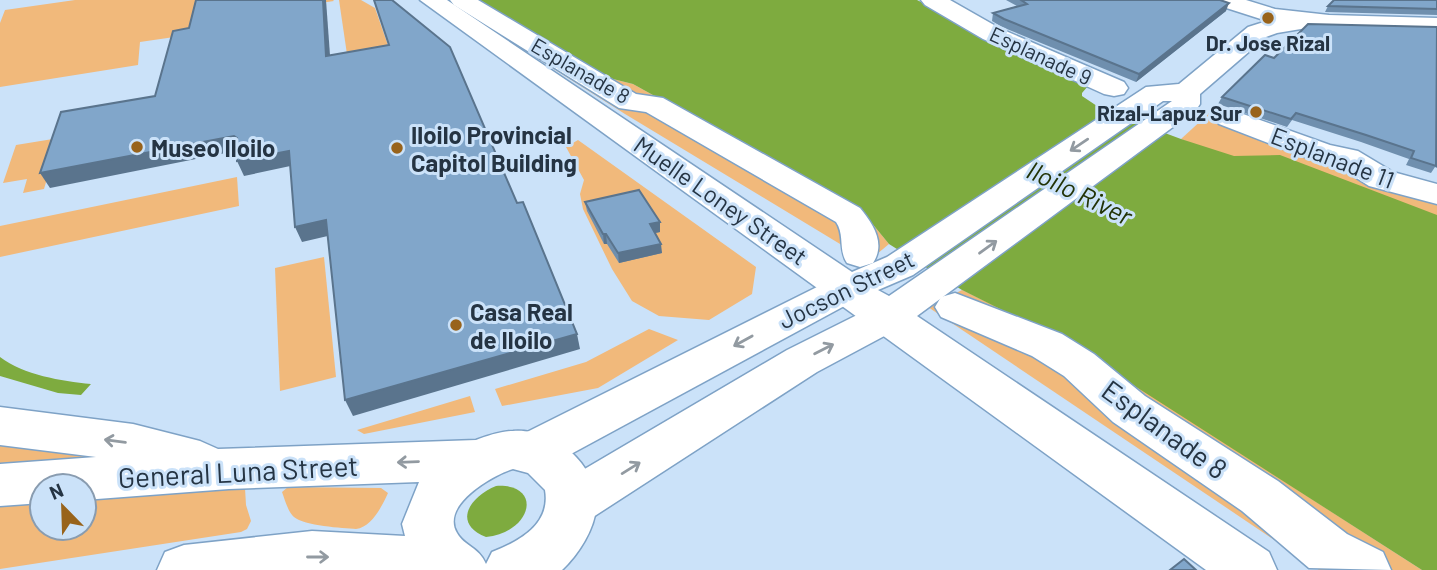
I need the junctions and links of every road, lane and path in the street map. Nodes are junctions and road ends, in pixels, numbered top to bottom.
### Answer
1 (432, 0) edge
2 (462, 0) edge
3 (933, 0) edge
4 (1234, 4) edge
5 (1309, 20) junction
6 (1437, 25) edge
7 (1250, 37) junction
8 (1114, 88) dead end
9 (1229, 118) dead end
10 (1437, 194) edge
11 (853, 271) junction
12 (929, 286) junction
13 (889, 316) junction
14 (0, 426) edge
15 (530, 453) junction
16 (476, 460) junction
17 (229, 469) junction
18 (0, 485) edge
19 (570, 511) junction
20 (454, 567) edge
21 (206, 568) edge
22 (510, 570) edge
23 (560, 570) edge
24 (1250, 570) edge
25 (1364, 570) edge

1 - 11 main road, Muelle Loney Street
2 - 11 main road, Esplanade 8
3 - 8 main road, Esplanade 9
4 - 5 main road
4 - 7 main road
5 - 6 main road
5 - 7 main road, Jocson Street
7 - 12 main road, Jocson Street
9 - 10 main road, Esplanade 11
11 - 12 main road, Jocson Street
11 - 13 main road, Muelle Loney Street
11 -> 15 main road, Jocson Street
12 - 13 main road, Jocson Street
12 - 25 main road, Esplanade 8
19 -> 13 main road, Jocson Street
13 - 24 main road, Muelle Loney Street
17 -> 14 main road
15 - 16 main road
15 - 19 main road
16 -> 17 main road, General Luna Street
16 - 20 main road
17 - 18 main road, General Luna Street
19 - 22 main road
19 - 23 main road
21 -> 20 main road

